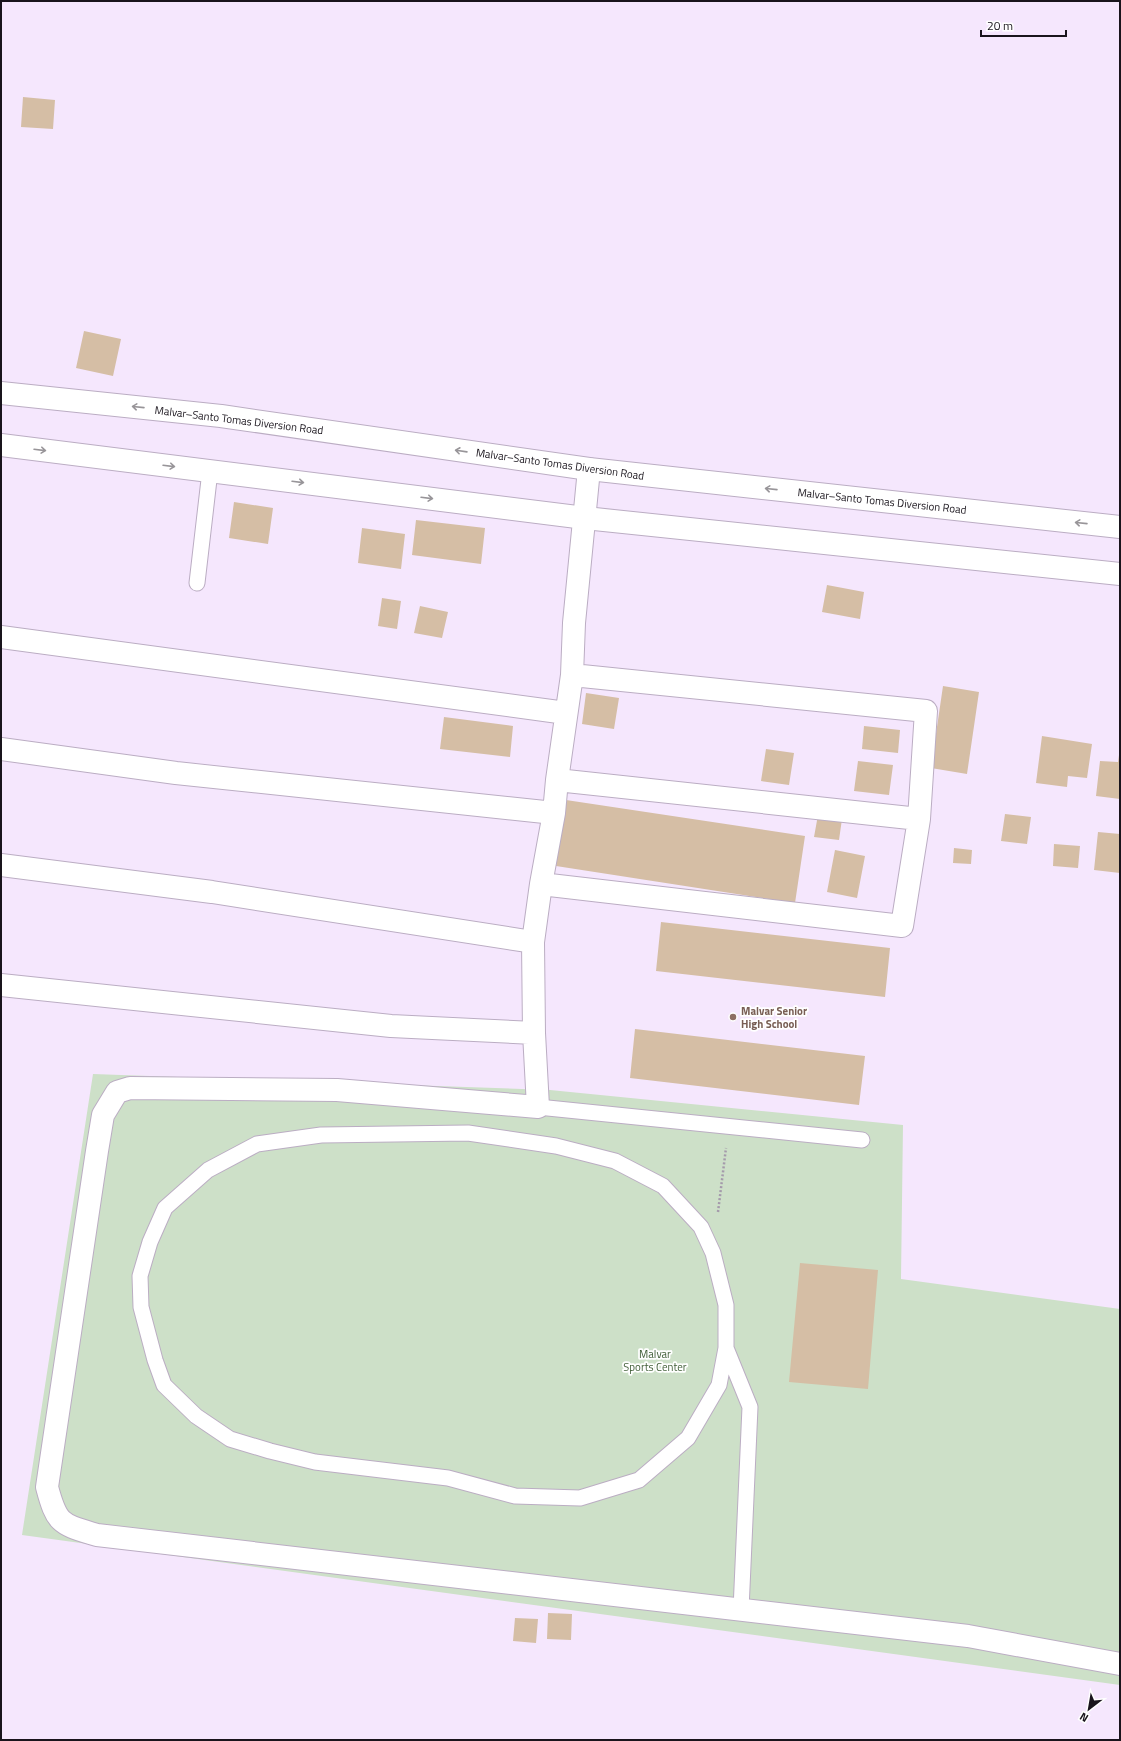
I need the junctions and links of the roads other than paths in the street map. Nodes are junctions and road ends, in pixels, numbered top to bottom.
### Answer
1 (1, 392) edge
2 (1, 445) edge
3 (589, 469) junction
4 (210, 471) junction
5 (585, 518) junction
6 (1120, 527) edge
7 (1120, 574) edge
8 (197, 583) dead end
9 (1, 637) edge
10 (572, 674) junction
11 (566, 713) junction
12 (1, 749) edge
13 (557, 780) junction
14 (554, 813) junction
15 (919, 819) junction
16 (1, 865) edge
17 (541, 884) junction
18 (533, 942) junction
19 (1, 985) edge
20 (534, 1033) junction
21 (538, 1108) junction
22 (862, 1140) dead end
23 (726, 1348) junction
24 (741, 1610) junction
25 (1120, 1664) edge

3 -> 1 street, Malvar–Santo Tomas Diversion Road
2 -> 4 street
3 - 5 street
6 -> 3 street, Malvar–Santo Tomas Diversion Road
4 -> 5 street
4 - 8 lane
5 - 7 street
5 - 10 street
9 - 11 street
10 - 11 street
10 - 15 street
11 - 13 street
12 - 14 street
13 - 14 street
13 - 15 street
14 - 17 street
15 - 17 street
16 - 18 street
17 - 18 street
18 - 20 street
19 - 20 street
20 - 21 street
21 - 22 lane
21 - 24 street
23 - 23 lane
23 - 24 lane
24 - 25 street

